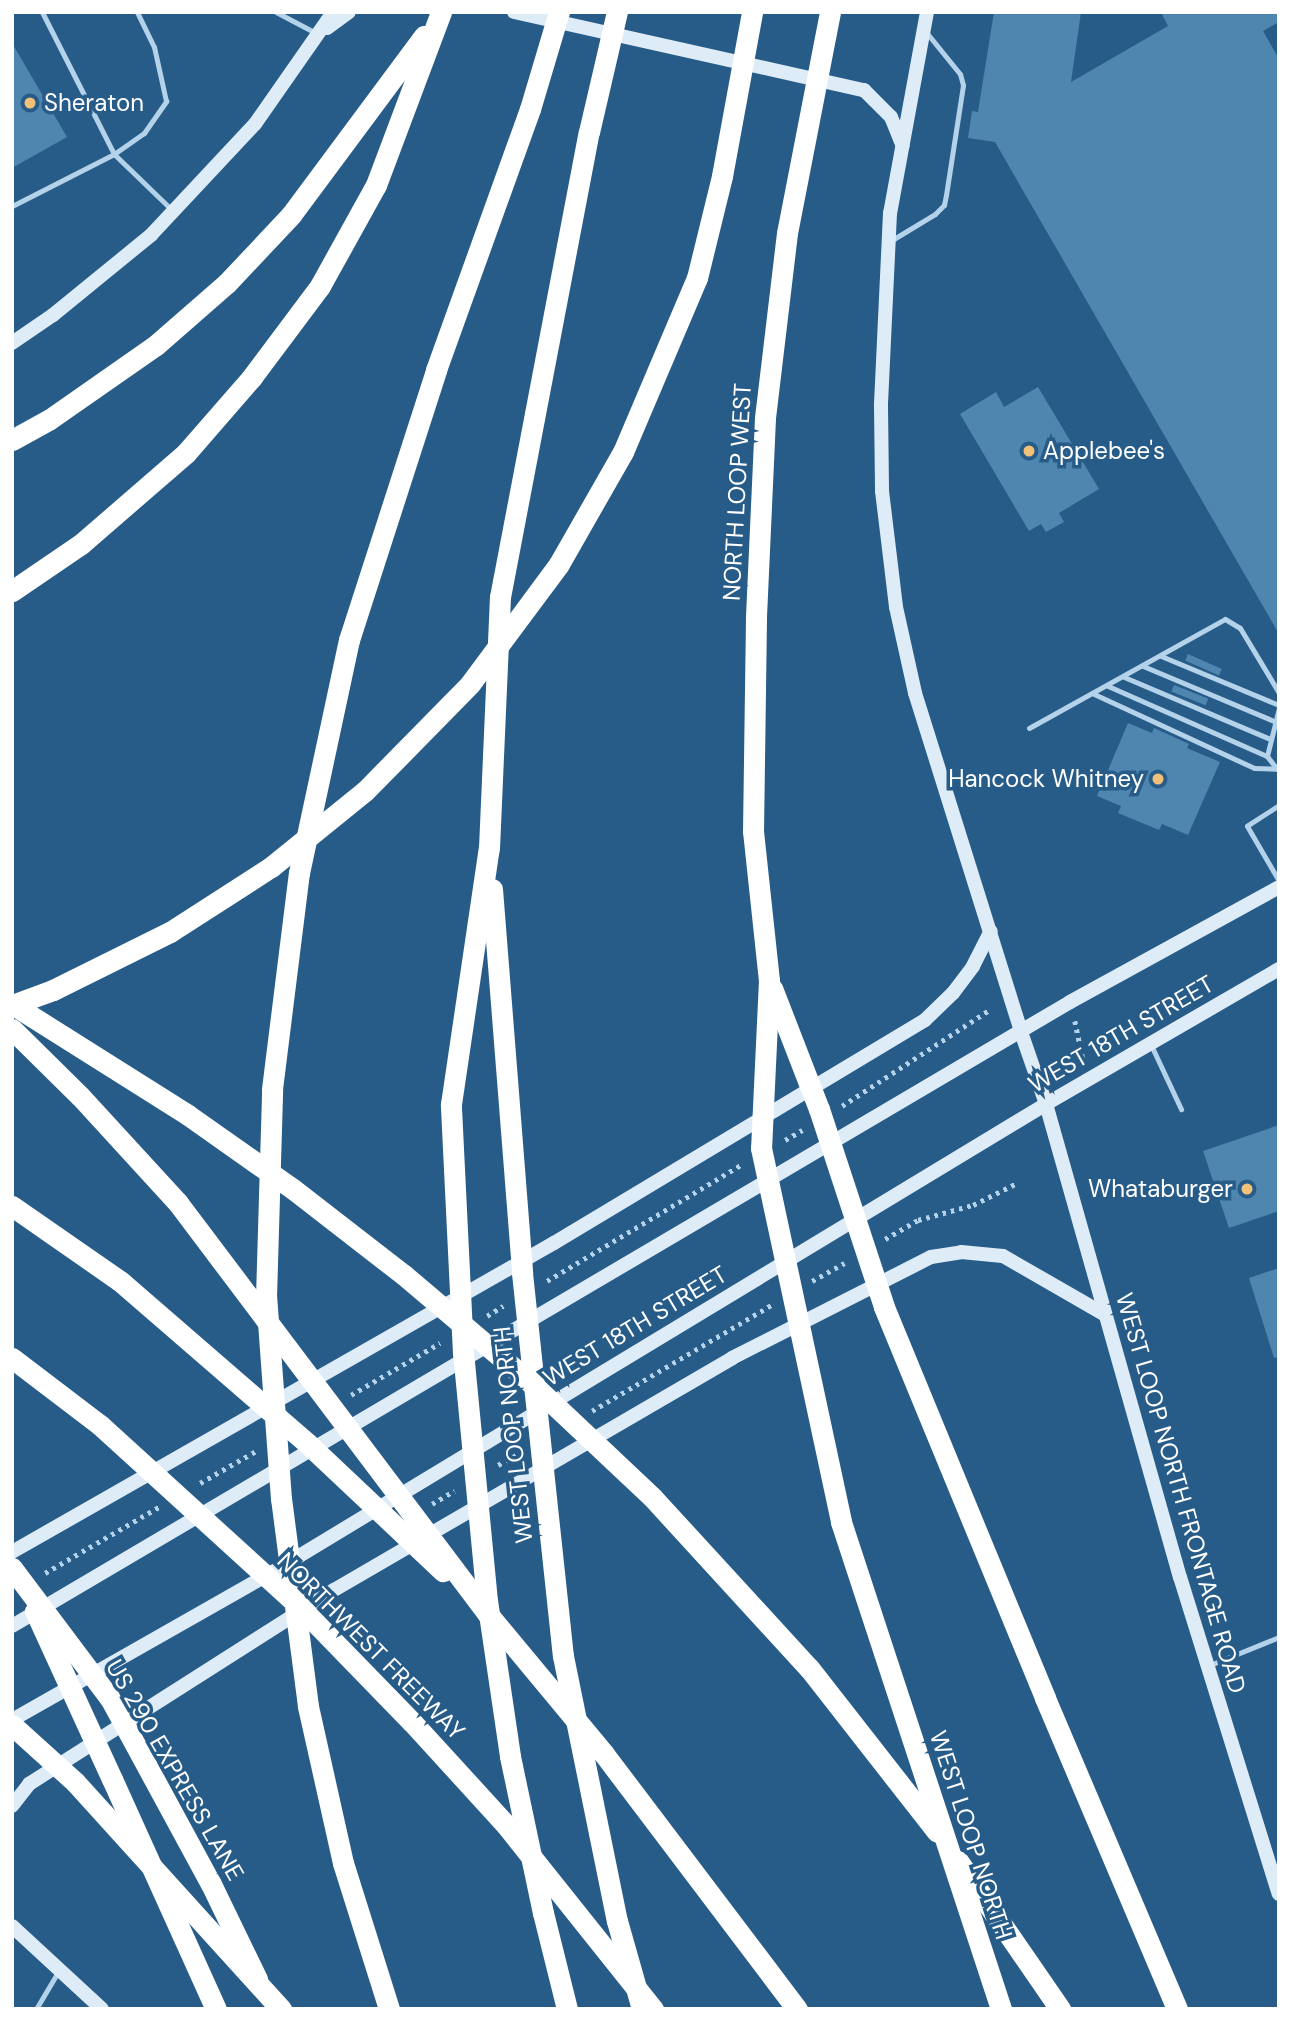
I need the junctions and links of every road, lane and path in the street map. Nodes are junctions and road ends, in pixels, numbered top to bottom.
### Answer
1 (43, 12) edge
2 (137, 12) edge
3 (276, 12) edge
4 (333, 12) edge
5 (349, 12) edge
6 (514, 12) edge
7 (559, 12) edge
8 (617, 12) edge
9 (752, 12) edge
10 (830, 12) edge
11 (928, 12) edge
12 (440, 13) edge
13 (924, 30) junction
14 (318, 34) junction
15 (904, 148) junction
16 (114, 154) junction
17 (12, 206) edge
18 (173, 211) junction
19 (889, 241) junction
20 (12, 343) edge
21 (12, 440) edge
22 (12, 591) edge
23 (1161, 656) junction
24 (1142, 666) junction
25 (1124, 677) junction
26 (1108, 686) junction
27 (1279, 693) edge
28 (1093, 694) junction
29 (1279, 707) edge
30 (1276, 722) junction
31 (1030, 728) dead end
32 (1270, 738) junction
33 (1267, 756) junction
34 (1278, 770) edge
35 (1279, 805) edge
36 (489, 849) junction
37 (1279, 881) edge
38 (1279, 887) edge
39 (991, 931) junction
40 (1279, 969) edge
41 (769, 980) junction
42 (12, 1004) edge
43 (1075, 1020) dead end
44 (12, 1029) edge
45 (1021, 1032) junction
46 (1150, 1043) junction
47 (1086, 1071) dead end
48 (1046, 1104) junction
49 (1181, 1109) dead end
50 (1014, 1184) dead end
51 (12, 1206) edge
52 (884, 1240) dead end
53 (850, 1259) dead end
54 (804, 1286) dead end
55 (781, 1299) dead end
56 (1104, 1314) junction
57 (12, 1357) edge
58 (587, 1413) dead end
59 (528, 1448) dead end
60 (494, 1468) dead end
61 (459, 1489) dead end
62 (424, 1509) dead end
63 (12, 1552) edge
64 (12, 1568) edge
65 (25, 1586) junction
66 (303, 1609) junction
67 (487, 1613) junction
68 (12, 1626) edge
69 (1279, 1637) edge
70 (1207, 1666) junction
71 (12, 1722) edge
72 (12, 1806) edge
73 (1279, 1894) edge
74 (12, 1926) edge
75 (59, 1969) junction
76 (36, 2009) edge
77 (102, 2009) edge
78 (216, 2009) edge
79 (272, 2009) edge
80 (281, 2009) edge
81 (388, 2009) edge
82 (567, 2009) edge
83 (642, 2009) edge
84 (653, 2009) edge
85 (797, 2009) edge
86 (1001, 2009) edge
87 (1060, 2009) edge
88 (1177, 2009) edge

1 - 16 lane
2 - 16 lane
3 - 14 lane
4 - 14 main road
5 - 14 main road
6 - 15 main road
7 - 81 highway, bridge
8 - 36 highway, bridge
9 - 42 highway, bridge
10 - 41 highway, NORTH LOOP WEST, bridge
11 - 13 main road, WEST LOOP NORTH FRONTAGE ROAD
12 - 21 highway
12 - 22 highway
13 - 15 main road, WEST LOOP NORTH FRONTAGE ROAD
13 - 19 lane
14 - 18 main road
15 - 19 main road, WEST LOOP NORTH FRONTAGE ROAD
16 - 17 lane
16 - 18 lane
18 - 20 main road
19 - 39 main road, WEST LOOP NORTH FRONTAGE ROAD
23 - 24 lane
23 - 27 lane
23 - 29 lane
24 - 25 lane
24 - 30 lane
25 - 26 lane
25 - 32 lane
26 - 28 lane
26 - 33 lane
28 - 31 lane
28 - 34 lane
29 - 30 lane
30 - 32 lane
32 - 33 lane
33 - 34 lane
35 - 37 lane
36 - 82 highway, bridge
36 - 83 highway, WEST LOOP NORTH, bridge
38 - 45 main road, WEST 18TH STREET
39 - 45 main road, WEST LOOP NORTH FRONTAGE ROAD
39 - 63 main road
40 - 46 main road, WEST 18TH STREET
41 - 86 highway, WEST LOOP NORTH, bridge
41 - 88 highway, bridge
42 - 87 highway, bridge
43 - 47 path
44 - 67 highway, bridge
45 - 48 main road, WEST LOOP NORTH FRONTAGE ROAD
45 - 68 main road, WEST 18TH STREET
46 - 48 main road, WEST 18TH STREET
46 - 49 lane
48 - 56 main road, WEST LOOP NORTH FRONTAGE ROAD
48 - 71 main road, WEST 18TH STREET
50 - 52 path
51 - 67 highway, bridge
53 - 54 path
55 - 58 path
56 - 66 main road
56 - 70 main road, WEST LOOP NORTH FRONTAGE ROAD
57 - 66 highway, NORTHWEST FREEWAY, bridge
59 - 60 path
61 - 62 path
64 - 65 highway, US 290 EXPRESS LANE, bridge
65 - 78 highway, bridge
65 - 79 highway, US 290 EXPRESS LANE, bridge
66 - 72 main road
66 - 84 highway, NORTHWEST FREEWAY, bridge
67 - 85 highway
69 - 70 lane
70 - 73 main road, WEST LOOP NORTH FRONTAGE ROAD
71 - 80 highway, bridge
74 - 75 main road
75 - 76 lane
75 - 77 main road

